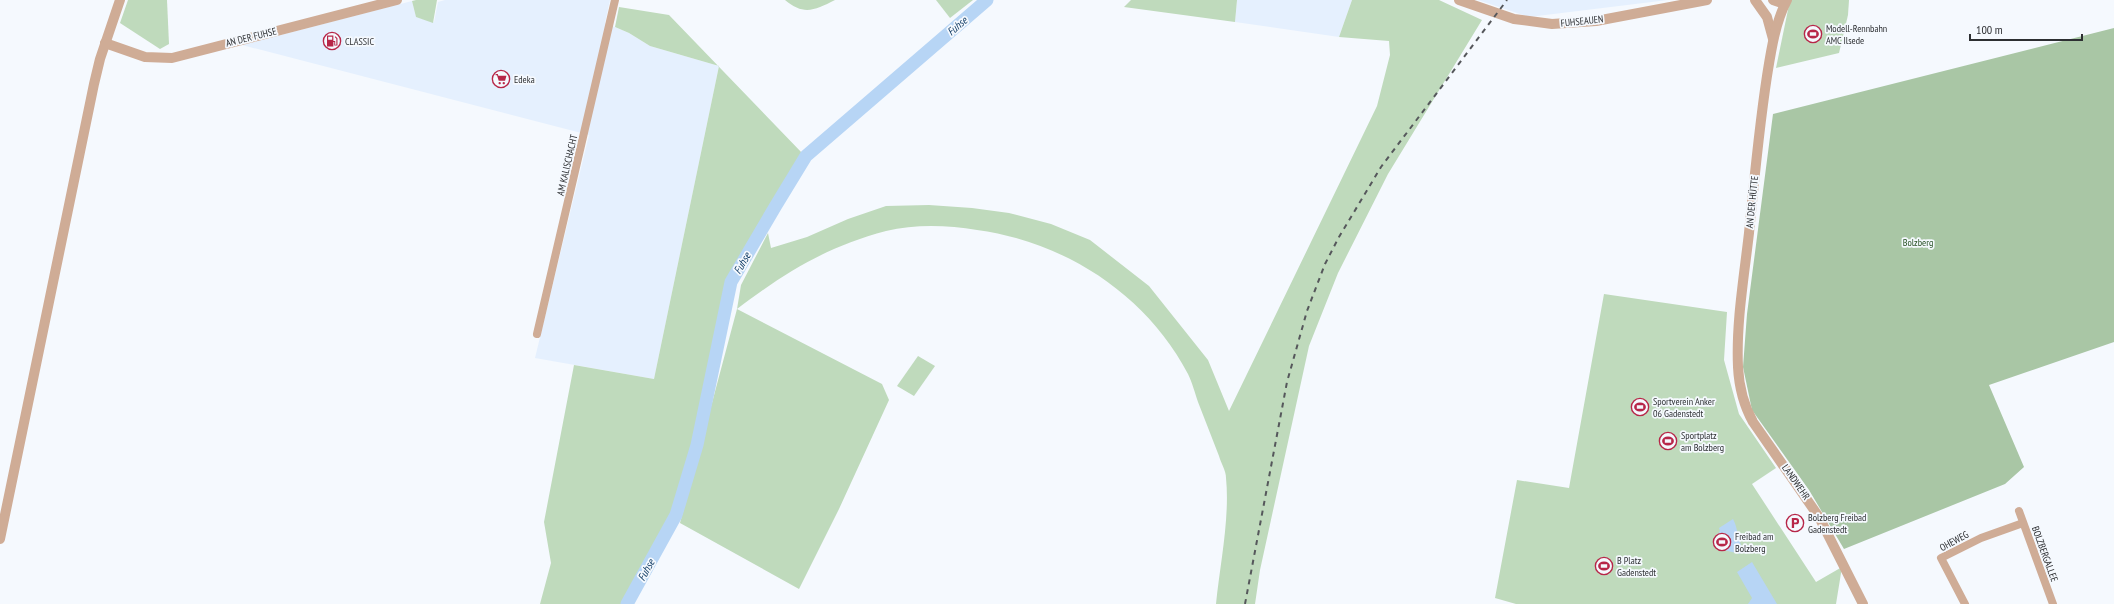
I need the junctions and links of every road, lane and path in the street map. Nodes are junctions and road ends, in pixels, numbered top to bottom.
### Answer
1 (120, 0) edge
2 (397, 0) edge
3 (614, 0) edge
4 (1459, 0) edge
5 (1707, 0) edge
6 (1755, 0) edge
7 (1773, 0) edge
8 (1786, 2) edge
9 (1774, 41) junction
10 (105, 43) junction
11 (537, 334) dead end
12 (1745, 407) joint
13 (2019, 511) dead end
14 (2023, 523) junction
15 (0, 539) edge
16 (1863, 604) edge
17 (1964, 604) edge
18 (2053, 604) edge

1 - 10 street
2 - 10 street, AN DER FUHSE
3 - 11 street, AM KALISCHACHT
4 - 5 street, FUHSEAUEN
6 - 9 street
7 - 8 street
8 - 9 street, AN DER HÜTTE
9 - 12 street, AN DER HÜTTE
10 - 15 street
12 - 16 street, LANDWEHR
13 - 14 street, BOLZBERGALLEE
14 - 17 street, OHEWEG
14 - 18 street, BOLZBERGALLEE

